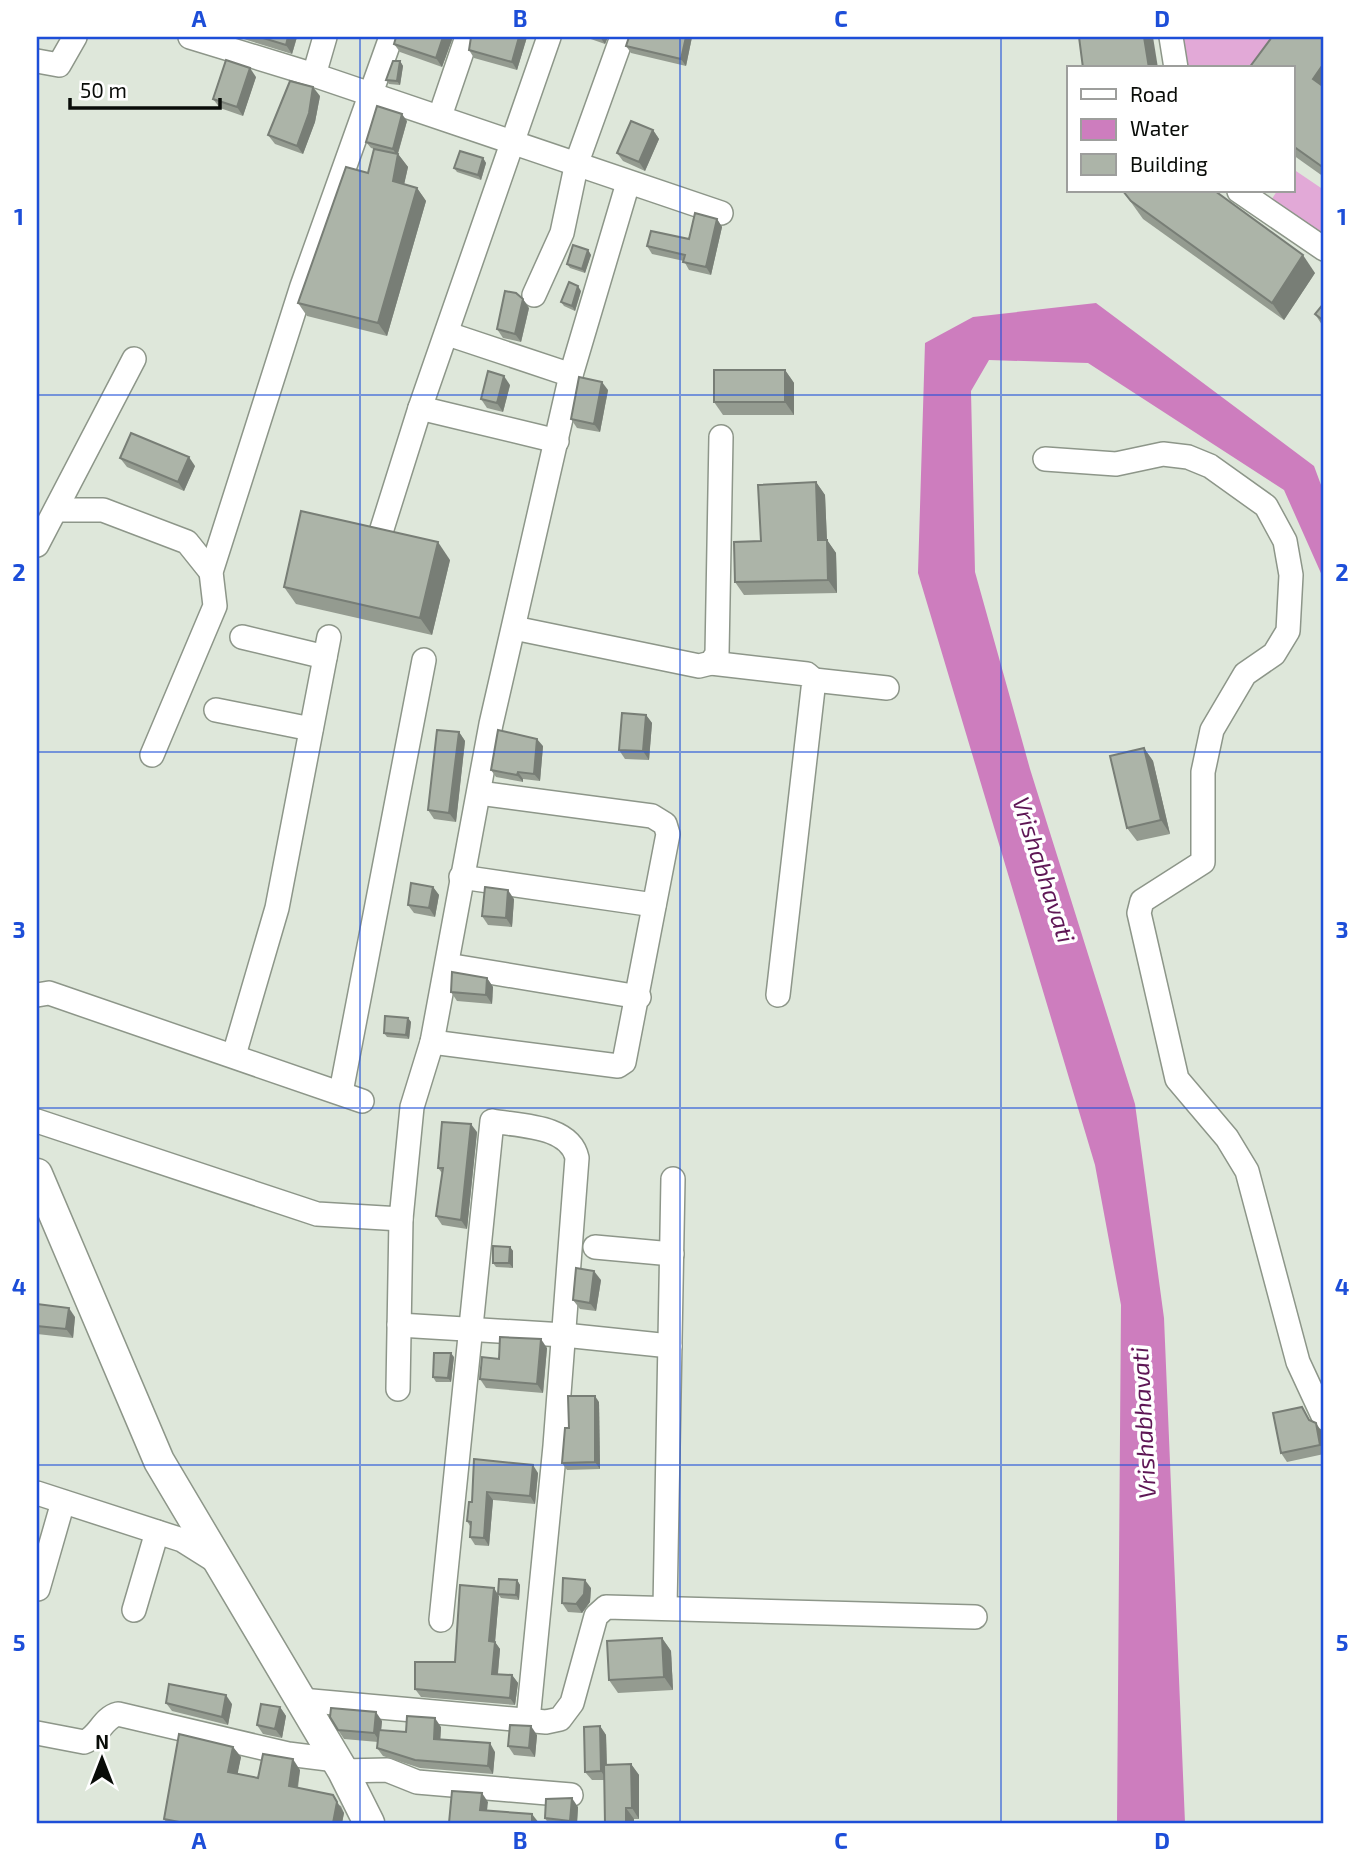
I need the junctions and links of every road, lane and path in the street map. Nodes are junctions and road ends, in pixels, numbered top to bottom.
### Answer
1 (75, 37) edge
2 (190, 37) edge
3 (325, 37) edge
4 (391, 37) edge
5 (467, 37) edge
6 (549, 37) edge
7 (621, 37) edge
8 (1171, 37) edge
9 (1176, 66) edge
10 (39, 68) edge
11 (314, 75) junction
12 (371, 95) junction
13 (440, 116) junction
14 (511, 144) junction
15 (577, 162) junction
16 (628, 183) junction
17 (1240, 192) edge
18 (721, 213) dead end
19 (1324, 249) edge
20 (534, 295) dead end
21 (448, 334) junction
22 (134, 359) dead end
23 (571, 376) junction
24 (420, 408) junction
25 (721, 437) dead end
26 (557, 442) junction
27 (1045, 459) dead end
28 (56, 510) junction
29 (381, 532) edge
30 (37, 545) edge
31 (211, 572) junction
32 (514, 628) junction
33 (242, 637) dead end
34 (424, 660) dead end
35 (711, 663) junction
36 (814, 680) junction
37 (887, 688) dead end
38 (216, 710) dead end
39 (311, 729) junction
40 (152, 755) dead end
41 (479, 793) junction
42 (461, 877) junction
43 (654, 905) junction
44 (447, 965) junction
45 (37, 995) edge
46 (778, 995) dead end
47 (639, 997) junction
48 (432, 1042) junction
49 (234, 1055) junction
50 (37, 1121) edge
51 (37, 1174) edge
52 (673, 1179) dead end
53 (401, 1219) junction
54 (595, 1247) dead end
55 (671, 1254) junction
56 (399, 1325) junction
57 (471, 1329) junction
58 (564, 1335) junction
59 (670, 1346) junction
60 (398, 1389) dead end
61 (1324, 1418) edge
62 (37, 1493) edge
63 (62, 1502) junction
64 (156, 1532) junction
65 (220, 1564) junction
66 (37, 1589) edge
67 (665, 1608) junction
68 (134, 1610) dead end
69 (975, 1617) dead end
70 (441, 1620) dead end
71 (301, 1700) junction
72 (528, 1720) junction
73 (37, 1733) edge
74 (340, 1765) junction
75 (571, 1795) edge
76 (369, 1823) edge

1 - 10 street
2 - 11 street
3 - 11 street
4 - 12 street
5 - 13 street
6 - 14 street
7 - 15 street
8 - 9 street
11 - 12 street
12 - 13 street
12 - 31 street
13 - 14 street
14 - 15 street
14 - 21 street
15 - 16 street
15 - 20 street
16 - 18 street
16 - 23 street
17 - 19 street
21 - 23 street
21 - 24 street
22 - 28 street
23 - 26 street
24 - 26 street
24 - 29 street
25 - 35 street
26 - 32 street
27 - 61 street
28 - 30 street
28 - 31 street
31 - 40 street
32 - 35 street
32 - 41 street
33 - 39 street
34 - 49 street
35 - 36 street
36 - 37 street
36 - 46 street
38 - 39 street
39 - 49 street
41 - 42 street
41 - 43 street
42 - 43 street
42 - 44 street
43 - 47 street
44 - 47 street
44 - 48 street
45 - 49 street
47 - 48 street
48 - 53 street
50 - 53 street
51 - 65 street
52 - 55 street
53 - 56 street
54 - 55 street
55 - 59 street
56 - 57 street
56 - 60 street
57 - 58 street
57 - 58 street
57 - 70 street
58 - 59 street
58 - 72 street
59 - 67 street
62 - 63 street
63 - 64 street
63 - 66 street
64 - 65 street
64 - 68 street
65 - 71 street
67 - 69 street
67 - 72 street
71 - 72 street
71 - 74 street
73 - 74 street
74 - 75 street
74 - 76 street

